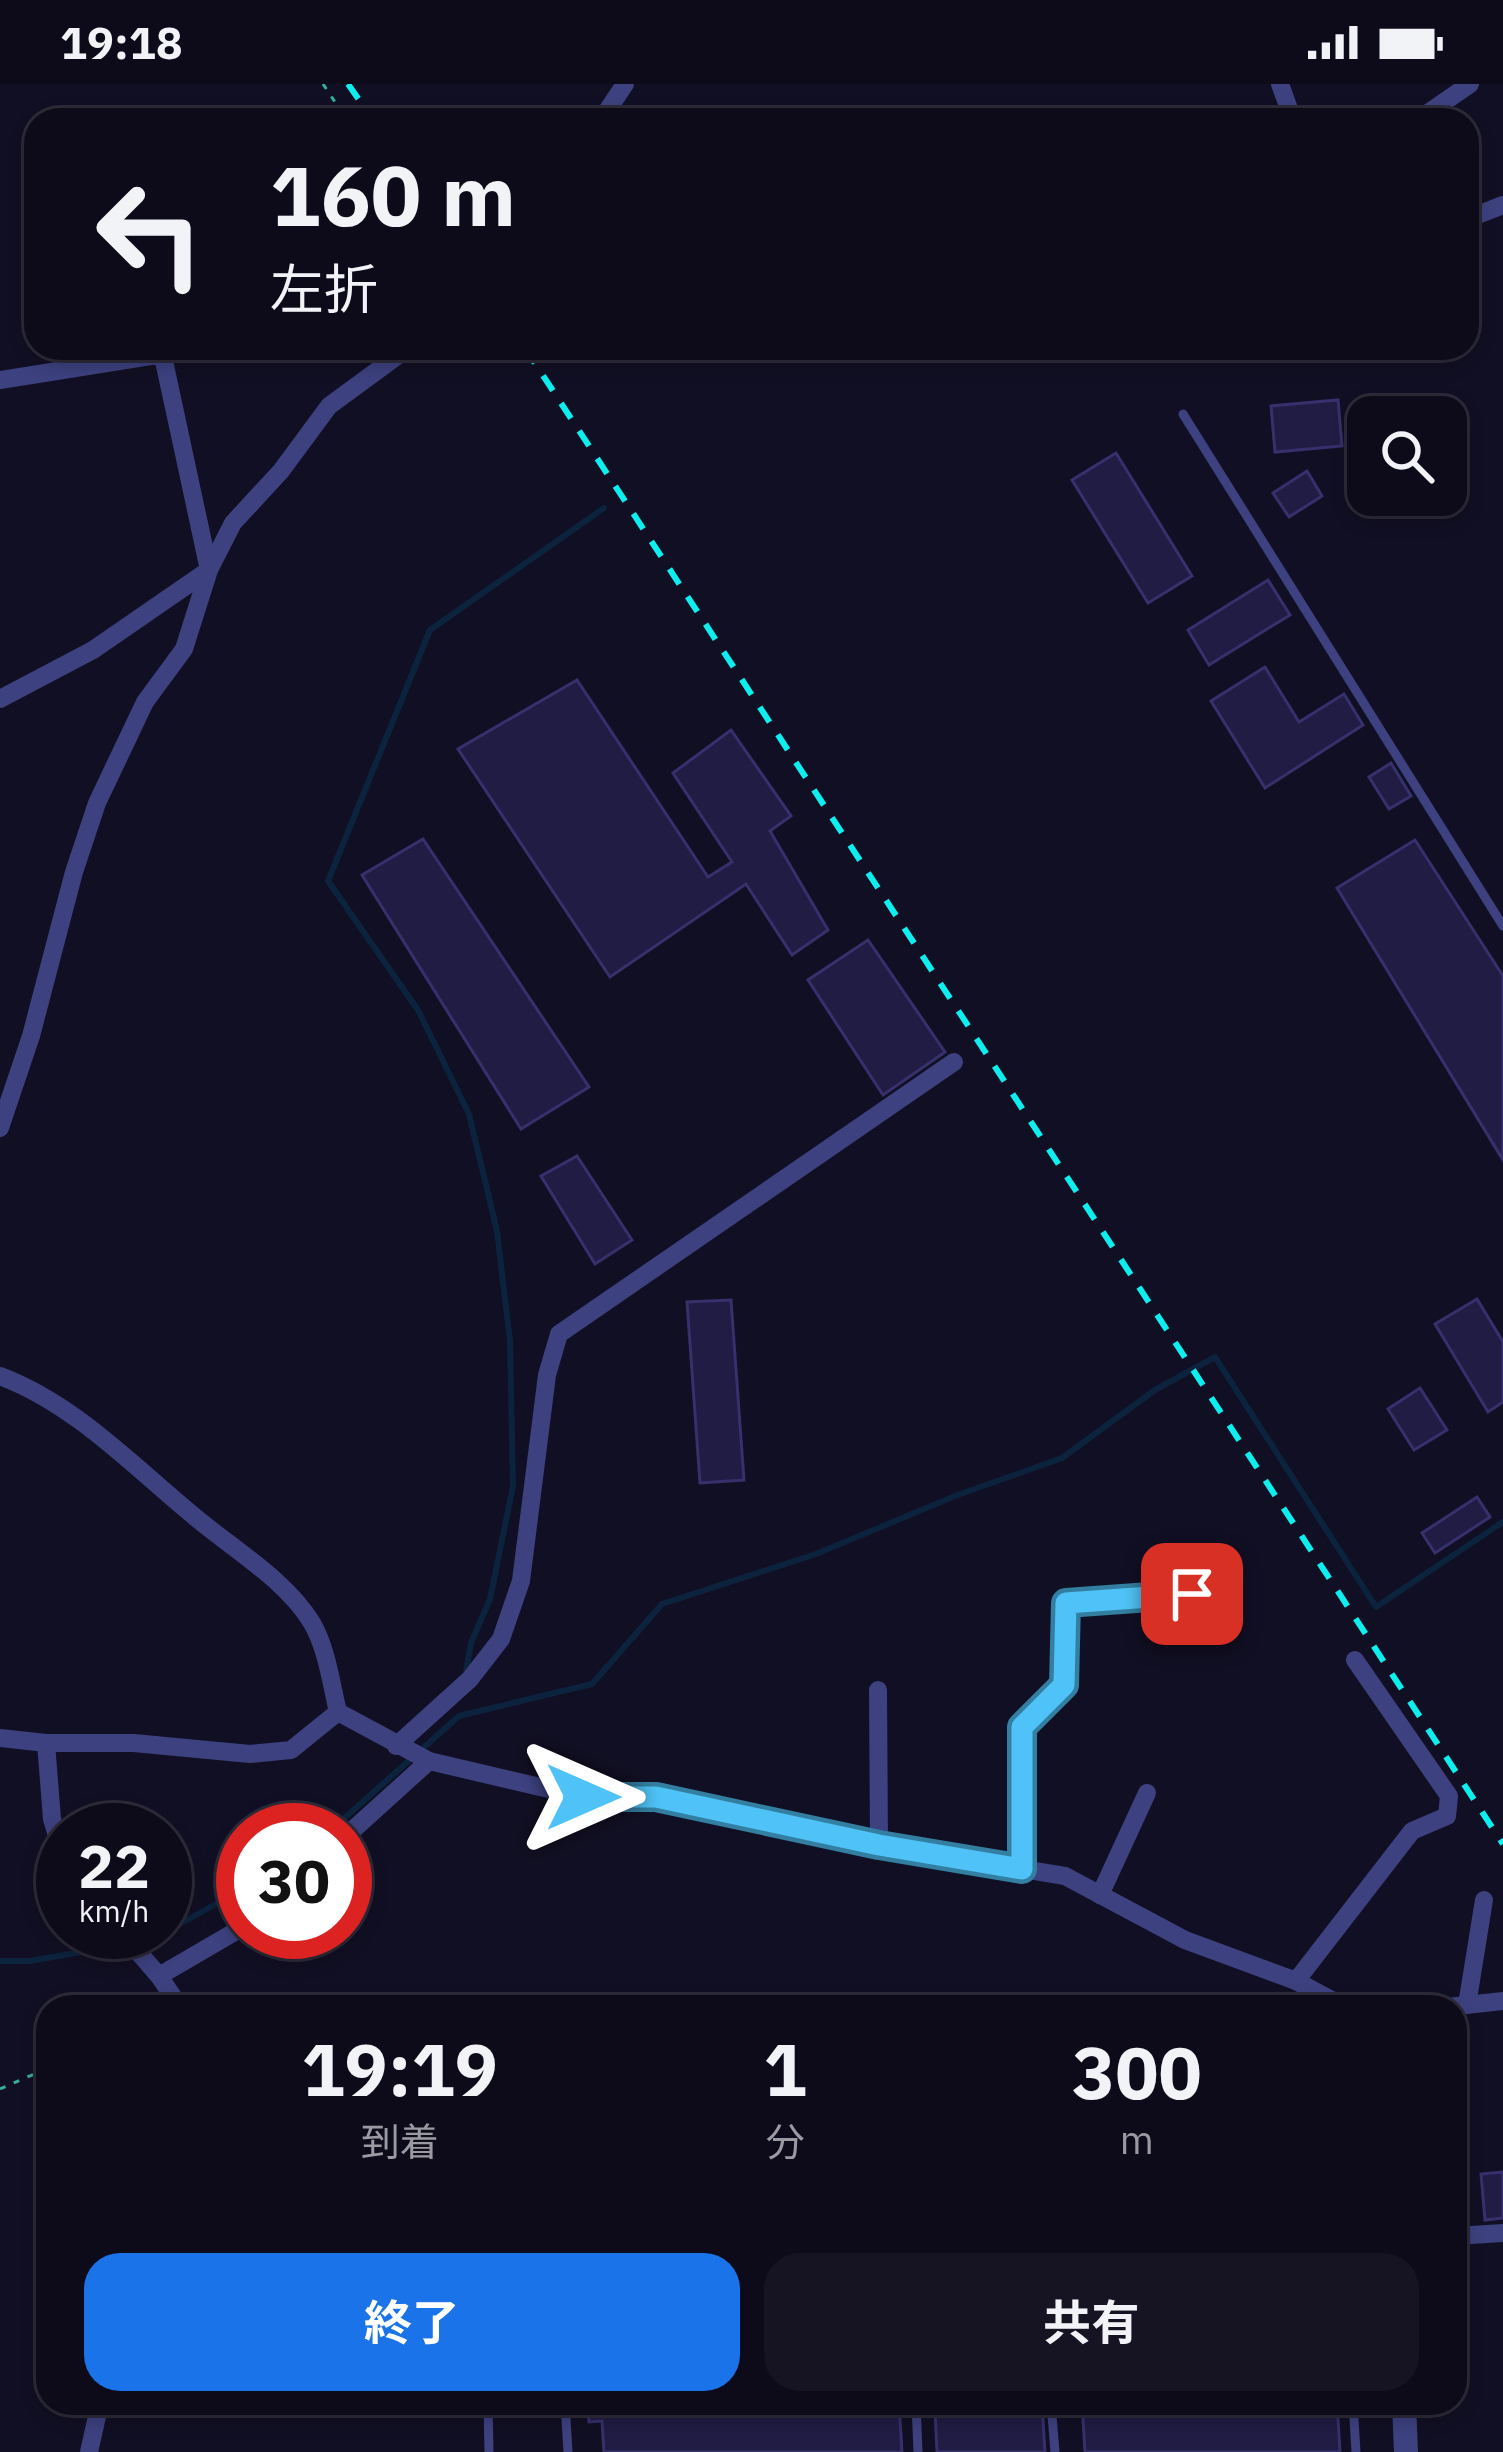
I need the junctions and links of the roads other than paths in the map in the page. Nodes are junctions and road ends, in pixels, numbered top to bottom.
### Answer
1 (1470, 84) edge
2 (1435, 108) edge
3 (126, 360) edge
4 (163, 360) edge
5 (392, 360) edge
6 (0, 380) edge
7 (1183, 414) dead end
8 (209, 570) junction
9 (0, 699) edge
10 (1503, 926) edge
11 (954, 1062) dead end
12 (0, 1128) edge
13 (0, 1376) edge
14 (1192, 1594) dead end
15 (1355, 1660) dead end
16 (878, 1690) dead end
17 (338, 1712) junction
18 (0, 1738) edge
19 (46, 1743) junction
20 (397, 1746) junction
21 (429, 1761) junction
22 (1147, 1793) dead end
23 (51, 1803) edge
24 (372, 1813) edge
25 (879, 1845) junction
26 (1022, 1869) junction
27 (1100, 1895) junction
28 (1484, 1900) dead end
29 (216, 1943) edge
30 (144, 1959) edge
31 (159, 1976) junction
32 (1296, 1982) junction
33 (172, 1995) edge
34 (1321, 1995) edge
35 (1460, 1995) edge
36 (1503, 2001) edge
37 (1467, 2005) edge
38 (1503, 2233) edge
39 (1467, 2235) edge
40 (97, 2415) edge
41 (488, 2415) edge
42 (566, 2415) edge
43 (917, 2415) edge
44 (1052, 2415) edge
45 (1354, 2415) edge
46 (1404, 2415) edge
47 (89, 2452) edge
48 (489, 2452) edge
49 (568, 2452) edge
50 (919, 2452) edge
51 (1055, 2452) edge
52 (1356, 2452) edge
53 (1406, 2452) edge

1 - 2 street
3 - 6 street
4 - 8 street
5 - 8 street
7 - 10 lane
8 - 9 street
8 - 12 street
11 - 20 street
13 - 17 street
14 - 26 street
15 - 32 street
16 - 25 street
17 - 19 street
17 - 20 street
18 - 19 street
19 - 23 street
20 - 21 street
21 - 24 street
21 - 25 street
22 - 27 street
25 - 26 street
26 - 27 street
27 - 32 street
28 - 35 street
29 - 31 street
30 - 31 street
31 - 33 street
32 - 34 street
36 - 37 street
38 - 39 street
40 - 47 street
41 - 48 lane
42 - 49 lane
43 - 50 lane
44 - 51 lane
45 - 52 lane
46 - 53 street

